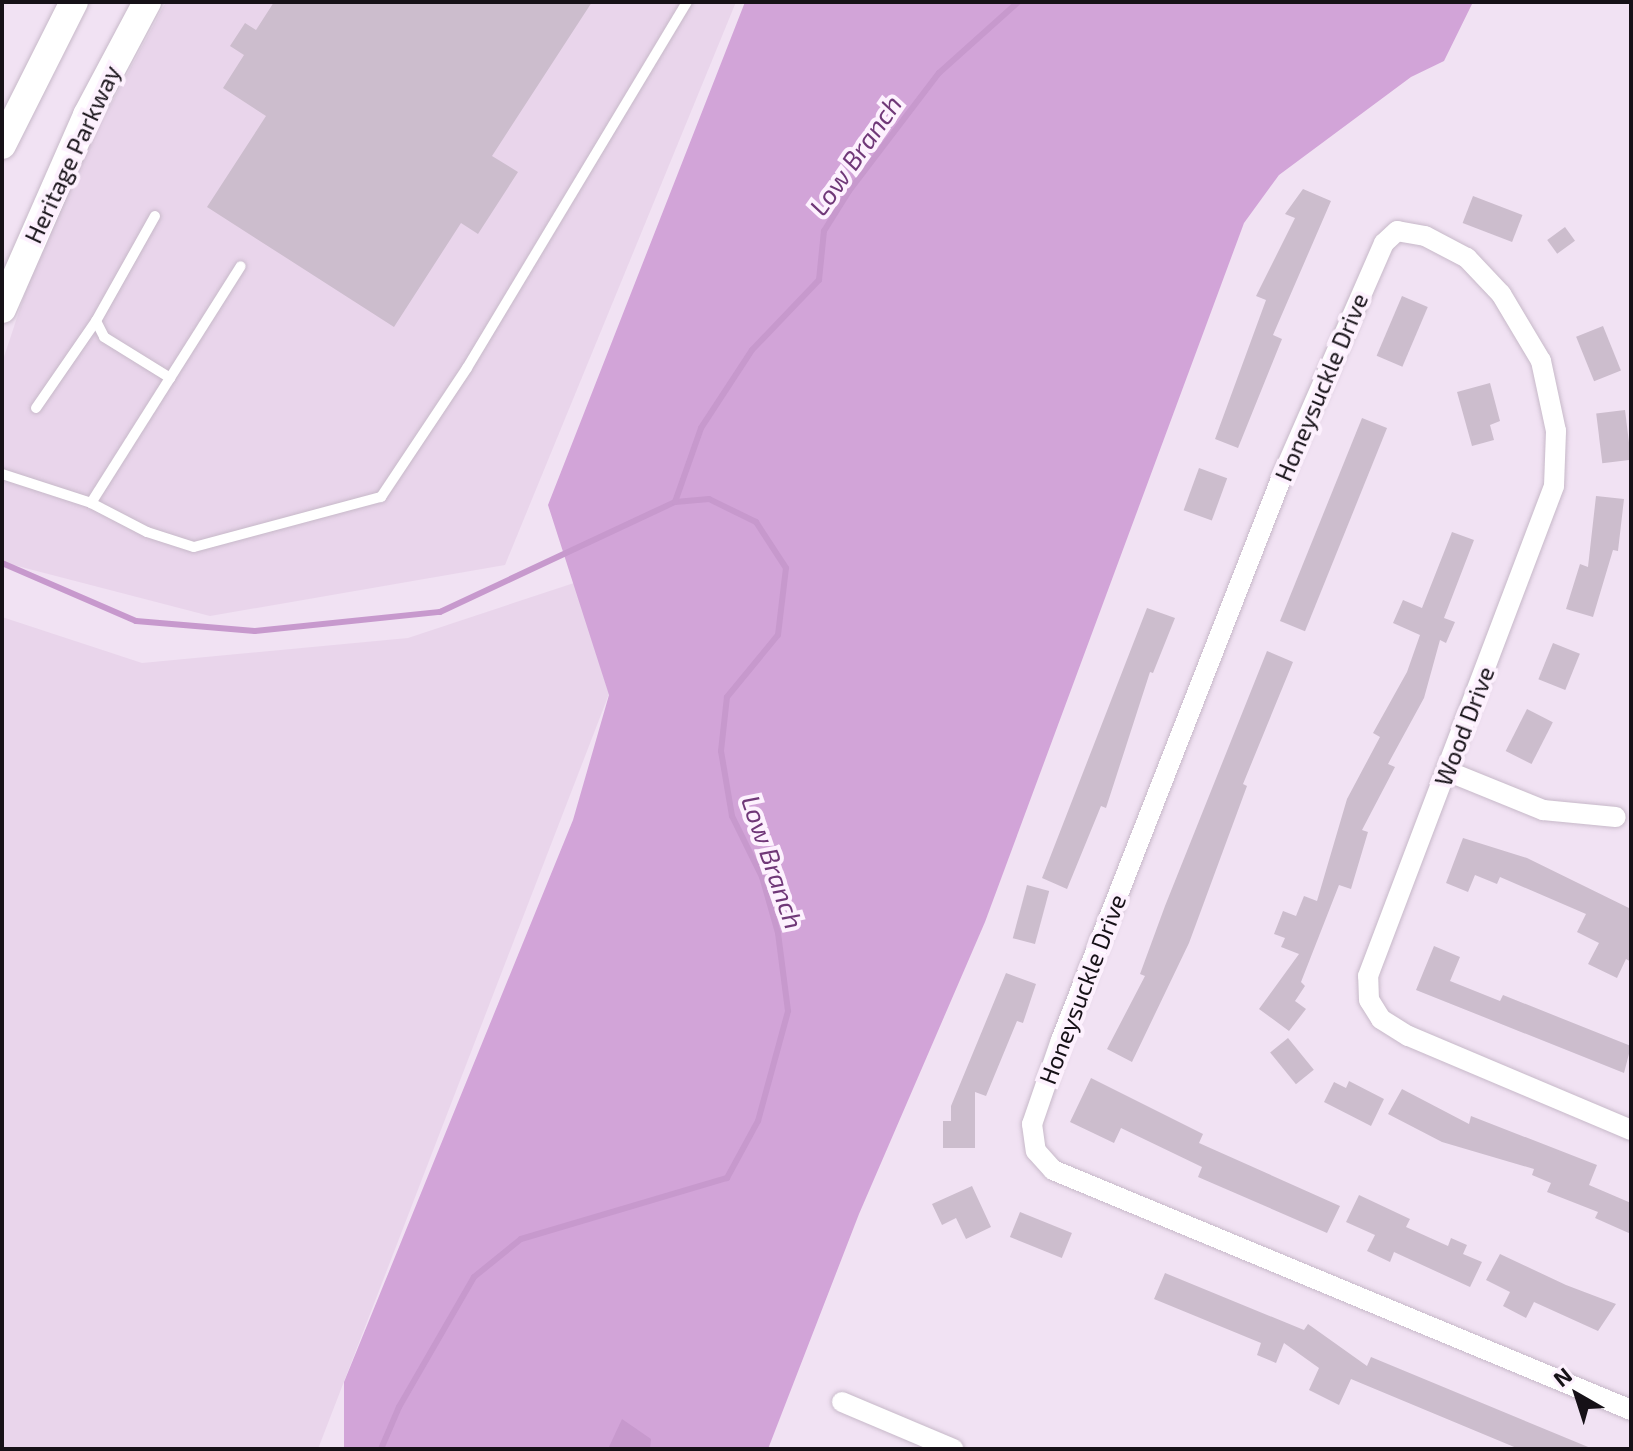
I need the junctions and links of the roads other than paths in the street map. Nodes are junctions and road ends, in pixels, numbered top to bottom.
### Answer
1 (74, 2) edge
2 (147, 2) edge
3 (687, 2) edge
4 (2, 145) edge
5 (155, 216) dead end
6 (1397, 231) joint
7 (241, 266) dead end
8 (2, 309) edge
9 (96, 321) junction
10 (170, 378) junction
11 (36, 408) dead end
12 (2, 474) edge
13 (91, 503) junction
14 (1447, 771) junction
15 (1616, 817) dead end
16 (1631, 1130) edge
17 (842, 1402) dead end
18 (1631, 1410) edge
19 (921, 1443) edge
20 (953, 1449) edge

1 - 4 main road
2 - 8 main road, Heritage Parkway
3 - 13 lane
5 - 9 lane
6 - 14 street, Wood Drive
6 - 18 street, Honeysuckle Drive
7 - 10 lane
9 - 10 lane
9 - 11 lane
10 - 13 lane
12 - 13 lane
14 - 15 street
14 - 16 street, Wood Drive
17 - 19 street
19 - 20 street

